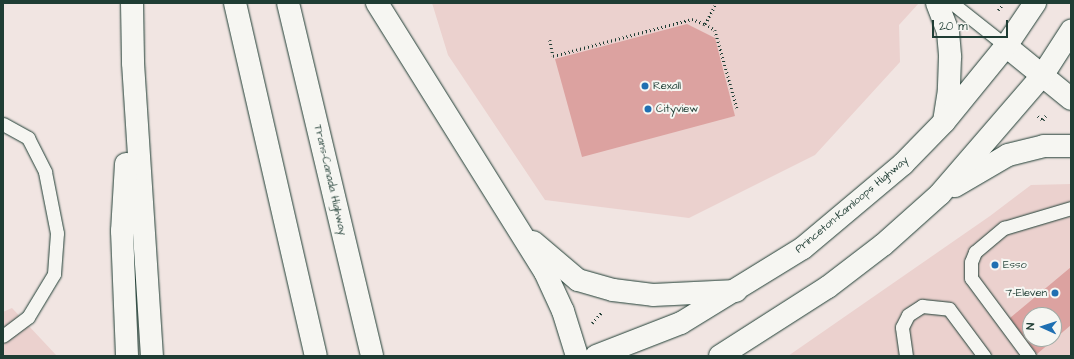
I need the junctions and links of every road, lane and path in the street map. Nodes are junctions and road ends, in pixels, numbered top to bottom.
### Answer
1 (132, 3) edge
2 (235, 3) edge
3 (288, 3) edge
4 (377, 3) edge
5 (716, 3) edge
6 (936, 3) edge
7 (952, 3) edge
8 (1035, 3) edge
9 (705, 24) junction
10 (1071, 30) edge
11 (550, 40) dead end
12 (1006, 46) junction
13 (132, 63) junction
14 (1042, 76) junction
15 (1071, 99) edge
16 (737, 108) dead end
17 (944, 122) junction
18 (3, 124) edge
19 (1071, 146) edge
20 (940, 194) junction
21 (1071, 208) edge
22 (518, 230) junction
23 (736, 291) junction
24 (604, 310) dead end
25 (589, 327) dead end
26 (3, 336) edge
27 (127, 356) edge
28 (152, 356) edge
29 (316, 356) edge
30 (372, 356) edge
31 (577, 356) edge
32 (596, 356) edge
33 (720, 356) edge
34 (906, 356) edge
35 (984, 356) edge
36 (1029, 356) edge

1 - 13 main road
2 - 29 main road
3 - 30 main road, Trans-Canada Highway
4 - 22 main road
5 - 9 path
6 - 17 main road
7 - 12 lane
8 - 12 main road, Princeton-Kamloops Highway
9 - 11 path
9 - 16 path
10 - 14 main road
12 - 14 main road
12 - 17 main road, Princeton-Kamloops Highway
13 - 27 main road
13 - 28 main road
14 - 15 main road
14 - 20 main road
17 - 23 main road, Princeton-Kamloops Highway
18 - 26 lane
19 - 20 main road
20 - 33 main road
21 - 36 lane
22 - 23 main road
22 - 31 main road
23 - 32 main road, Princeton-Kamloops Highway
24 - 25 path
34 - 35 lane

